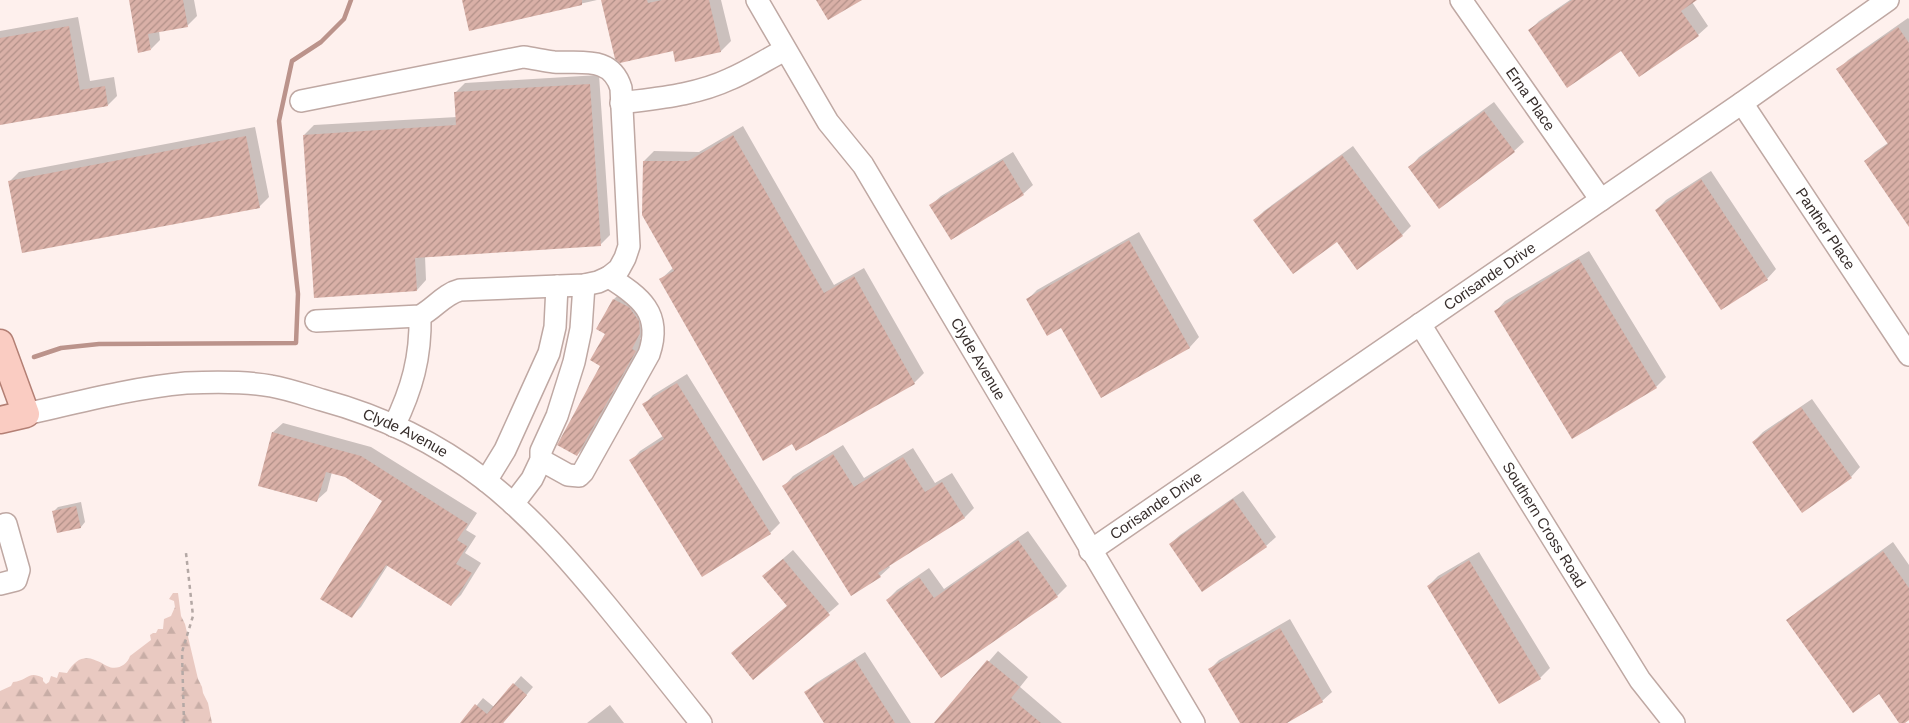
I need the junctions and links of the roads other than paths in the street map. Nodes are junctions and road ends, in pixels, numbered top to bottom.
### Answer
1 (757, 0) edge
2 (1461, 0) edge
3 (1888, 0) edge
4 (785, 50) junction
5 (301, 100) dead end
6 (621, 103) junction
7 (1742, 103) junction
8 (1601, 200) junction
9 (609, 277) junction
10 (584, 285) junction
11 (557, 286) junction
12 (420, 316) junction
13 (316, 321) dead end
14 (1420, 324) junction
15 (0, 342) edge
16 (1909, 355) edge
17 (26, 414) junction
18 (0, 420) edge
19 (394, 426) junction
20 (541, 460) junction
21 (486, 481) junction
22 (513, 504) junction
23 (0, 526) edge
24 (1090, 551) junction
25 (0, 584) edge
26 (702, 723) edge
27 (1194, 723) edge
28 (1674, 723) edge

1 - 4 street, Clyde Avenue
2 - 8 street, Erna Place
3 - 7 street, Corisande Drive
4 - 6 street
4 - 24 street, Clyde Avenue
5 - 6 street
6 - 9 street
7 - 8 street, Corisande Drive
7 - 16 street, Panther Place
8 - 14 street, Corisande Drive
9 - 10 street
9 - 20 street
10 - 11 street
10 - 20 street
11 - 12 street
11 - 21 street
12 - 13 street
12 - 19 street
14 - 24 street, Corisande Drive
14 - 28 street, Southern Cross Road
15 - 17 main road
17 - 18 main road, Clyde Avenue
17 - 19 street, Clyde Avenue
19 - 21 street, Clyde Avenue
20 - 22 street
21 - 22 street, Clyde Avenue
22 - 26 street, Clyde Avenue
23 - 25 street
24 - 27 street, Clyde Avenue

